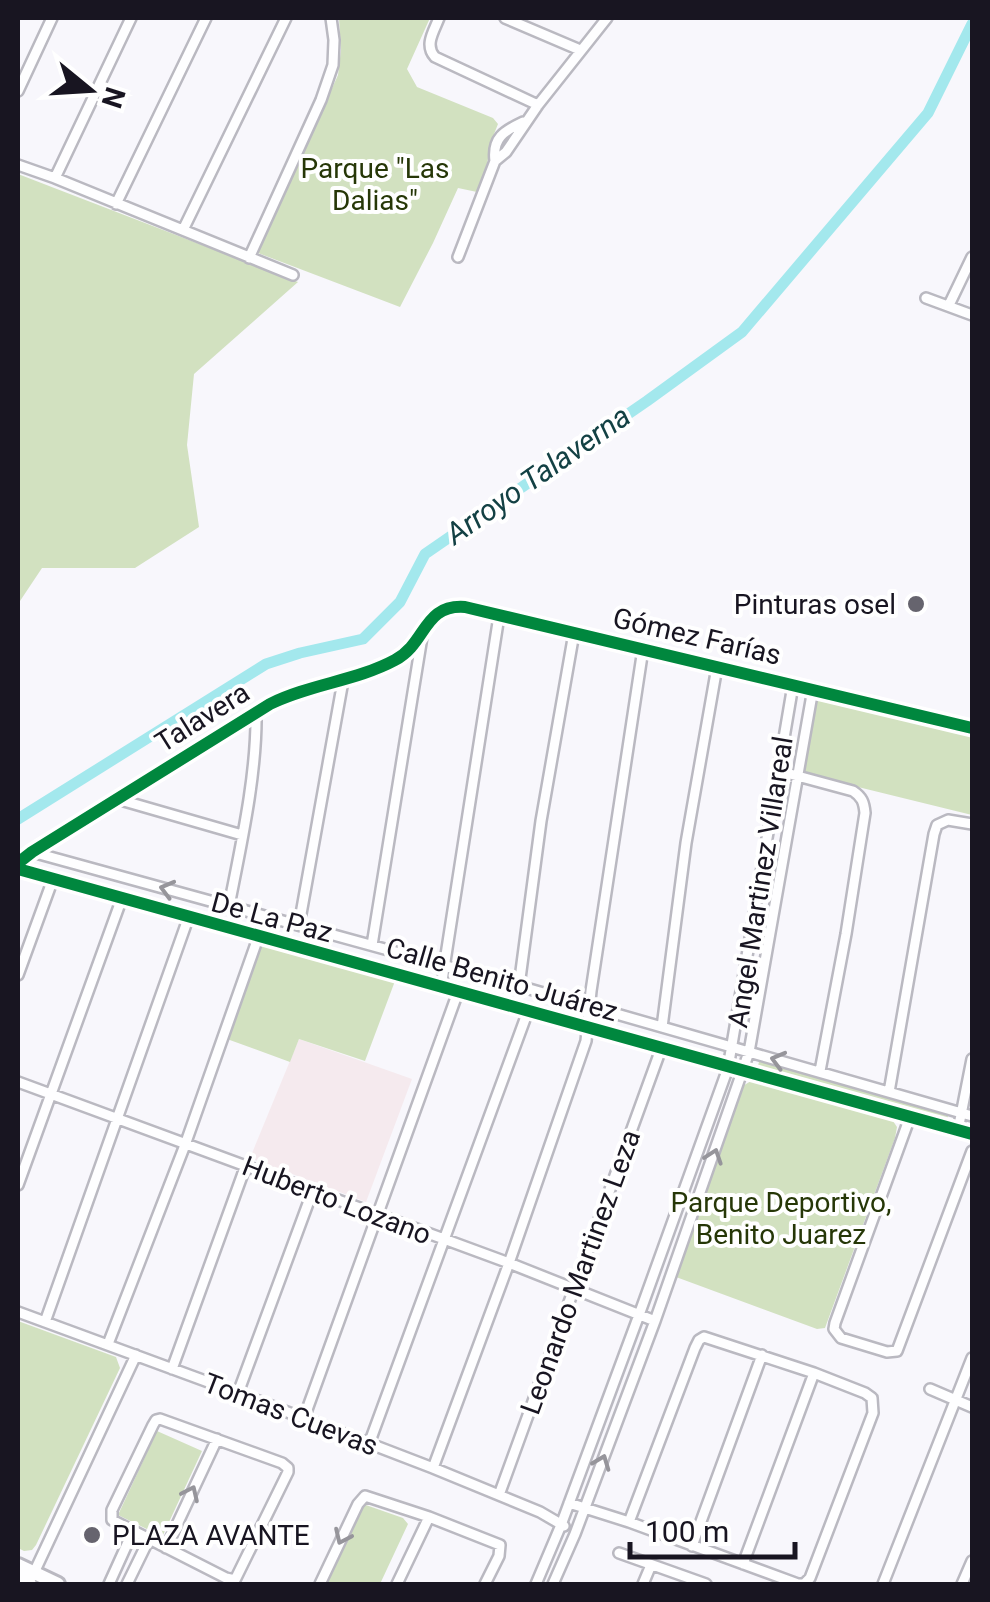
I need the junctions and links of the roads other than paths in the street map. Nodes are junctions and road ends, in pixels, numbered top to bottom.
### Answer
1 (52, 18) edge
2 (131, 18) edge
3 (206, 18) edge
4 (286, 18) edge
5 (330, 18) edge
6 (439, 18) edge
7 (504, 18) edge
8 (606, 18) edge
9 (580, 50) junction
10 (18, 91) edge
11 (538, 105) junction
12 (18, 165) edge
13 (55, 178) junction
14 (116, 204) junction
15 (183, 230) junction
16 (458, 257) dead end
17 (972, 257) edge
18 (249, 258) junction
19 (292, 275) dead end
20 (926, 298) dead end
21 (950, 305) junction
22 (972, 315) edge
23 (499, 616) junction
24 (574, 633) junction
25 (422, 635) junction
26 (643, 649) junction
27 (717, 667) junction
28 (343, 680) junction
29 (793, 685) junction
30 (813, 689) junction
31 (256, 712) junction
32 (972, 728) edge
33 (779, 771) junction
34 (798, 776) junction
35 (118, 799) junction
36 (972, 824) edge
37 (242, 835) junction
38 (32, 852) junction
39 (18, 866) edge
40 (53, 879) junction
41 (122, 898) junction
42 (230, 906) junction
43 (190, 916) junction
44 (299, 925) junction
45 (259, 935) junction
46 (372, 945) junction
47 (445, 965) junction
48 (18, 975) edge
49 (519, 986) junction
50 (441, 987) junction
51 (458, 992) junction
52 (590, 1007) junction
53 (528, 1012) junction
54 (662, 1027) junction
55 (587, 1029) junction
56 (732, 1047) junction
57 (661, 1049) junction
58 (750, 1052) junction
59 (972, 1059) edge
60 (728, 1068) junction
61 (820, 1071) junction
62 (744, 1072) junction
63 (18, 1082) edge
64 (889, 1092) junction
65 (52, 1095) junction
66 (968, 1115) edge
67 (910, 1117) junction
68 (117, 1118) junction
69 (958, 1130) junction
70 (972, 1134) edge
71 (186, 1144) junction
72 (972, 1151) edge
73 (246, 1165) junction
74 (18, 1186) edge
75 (312, 1190) junction
76 (379, 1215) junction
77 (444, 1240) junction
78 (509, 1263) junction
79 (575, 1288) junction
80 (18, 1312) edge
81 (639, 1316) junction
82 (655, 1321) junction
83 (45, 1322) junction
84 (108, 1344) junction
85 (762, 1355) junction
86 (136, 1356) junction
87 (972, 1358) edge
88 (172, 1369) junction
89 (814, 1373) junction
90 (930, 1389) dead end
91 (238, 1393) junction
92 (956, 1400) junction
93 (972, 1407) edge
94 (304, 1418) junction
95 (217, 1439) junction
96 (369, 1444) junction
97 (432, 1468) junction
98 (499, 1495) junction
99 (569, 1503) junction
100 (585, 1508) junction
101 (429, 1517) junction
102 (629, 1522) junction
103 (561, 1525) junction
104 (133, 1531) junction
105 (575, 1534) junction
106 (149, 1539) junction
107 (692, 1546) junction
108 (166, 1548) junction
109 (620, 1553) dead end
110 (972, 1560) edge
111 (743, 1564) junction
112 (18, 1565) edge
113 (652, 1565) junction
114 (18, 1578) edge
115 (31, 1580) edge
116 (58, 1584) edge
117 (108, 1584) edge
118 (127, 1584) edge
119 (320, 1584) edge
120 (396, 1584) edge
121 (485, 1584) edge
122 (536, 1584) edge
123 (553, 1584) edge
124 (642, 1584) edge
125 (706, 1584) edge
126 (798, 1584) edge
127 (883, 1584) edge
128 (962, 1584) edge

1 - 10 street
2 - 13 street
3 - 14 street
4 - 15 street
5 - 18 street
6 - 11 street
7 - 9 street
8 - 9 street
9 - 11 street
11 - 16 street
12 - 13 street
13 - 14 street
14 - 15 street
15 - 18 street
17 - 21 street
18 - 19 street
20 - 21 street
21 - 22 street
23 - 24 street, Gómez Farías
23 - 25 street, Gómez Farías
23 - 47 street
24 - 26 street, Gómez Farías
24 - 49 street
25 - 28 street, Talavera
25 - 46 street
26 - 27 street, Gómez Farías
26 - 52 street
27 - 29 street, Gómez Farías
27 - 54 street
28 - 31 street, Talavera
28 - 44 street
29 - 30 street, Gómez Farías
29 - 33 street, Angel Martinez Villareal
30 - 32 street, Gómez Farías
30 - 34 street
31 - 35 street, Talavera
31 - 37 street
33 - 34 street
33 - 56 street, Angel Martinez Villareal
34 - 58 street
34 - 61 street
35 - 37 street
35 - 38 street, Talavera
36 - 64 street
37 - 42 street
38 - 39 street, Talavera
42 -> 38 street, De La Paz
39 - 40 street, Calle Benito Juárez
40 - 41 street, Calle Benito Juárez
40 - 48 street
41 - 43 street, Calle Benito Juárez
41 - 65 street
42 - 44 street, De La Paz
43 - 45 street, Calle Benito Juárez
43 - 68 street
44 - 46 street, De La Paz
45 - 50 street, Calle Benito Juárez
45 - 71 street
46 - 47 street, De La Paz
47 - 49 street, De La Paz
47 - 50 street
49 - 52 street, De La Paz
50 - 51 street, Calle Benito Juárez
51 - 53 street, Calle Benito Juárez
51 - 76 street
52 - 54 street, De La Paz
52 - 55 street
53 - 55 street, Calle Benito Juárez
53 - 77 street
54 - 56 street, De La Paz
55 - 57 street, Calle Benito Juárez
55 - 78 street
56 - 58 street, De La Paz
56 - 60 street, Angel Martinez Villareal
57 - 60 street, Calle Benito Juárez
57 - 79 street, Leonardo Martinez Leza
61 -> 58 street, De La Paz
58 - 62 street
59 - 66 street
60 - 62 street, Calle Benito Juárez
60 - 81 street, Angel Martinez Villareal
61 - 64 street, De La Paz
62 - 67 street, Calle Benito Juárez
82 -> 62 street
63 - 65 street, Huberto Lozano
64 - 66 street, De La Paz
65 - 68 street, Huberto Lozano
65 - 74 street
66 - 69 street
67 - 69 street, Calle Benito Juárez
67 - 72 street
68 - 71 street, Huberto Lozano
68 - 83 street
69 - 70 street, Calle Benito Juárez
71 - 73 street, Huberto Lozano
71 - 84 street
73 - 75 street, Huberto Lozano
73 - 88 street
75 - 76 street, Huberto Lozano
75 - 91 street
76 - 77 street, Huberto Lozano
76 - 94 street
77 - 78 street, Huberto Lozano
77 - 96 street
78 - 79 street, Huberto Lozano
78 - 97 street
79 - 81 street, Huberto Lozano
79 - 98 street, Leonardo Martinez Leza
80 - 83 street, Tomas Cuevas
81 - 82 street, Huberto Lozano
81 - 99 street, Angel Martinez Villareal
100 -> 82 street
83 - 84 street, Tomas Cuevas
84 - 86 street, Tomas Cuevas
85 - 89 street
85 - 102 street
85 - 107 street
86 - 88 street, Tomas Cuevas
86 - 115 street
87 - 92 street
88 - 91 street, Tomas Cuevas
89 - 111 street
89 - 126 street
90 - 92 street
91 - 94 street, Tomas Cuevas
92 - 93 street
92 - 127 street
94 - 96 street, Tomas Cuevas
95 - 104 street
108 -> 95 street
95 - 108 street
96 - 97 street, Tomas Cuevas
97 - 98 street, Tomas Cuevas
98 - 103 street, Tomas Cuevas
99 - 100 street
99 - 103 street, Angel Martinez Villareal
100 - 102 street
100 - 105 street
101 -> 119 street
101 - 120 street
101 - 121 street
102 - 107 street
103 - 105 street, Tomas Cuevas
103 - 122 street, Angel Martinez Villareal
104 - 106 street
104 - 117 street
105 - 123 street
106 - 108 street
106 - 118 street
107 - 111 street
109 - 113 street
110 - 128 street
111 - 126 street
112 - 115 main road
113 - 124 street
113 - 125 street
114 - 115 main road
115 - 116 main road

